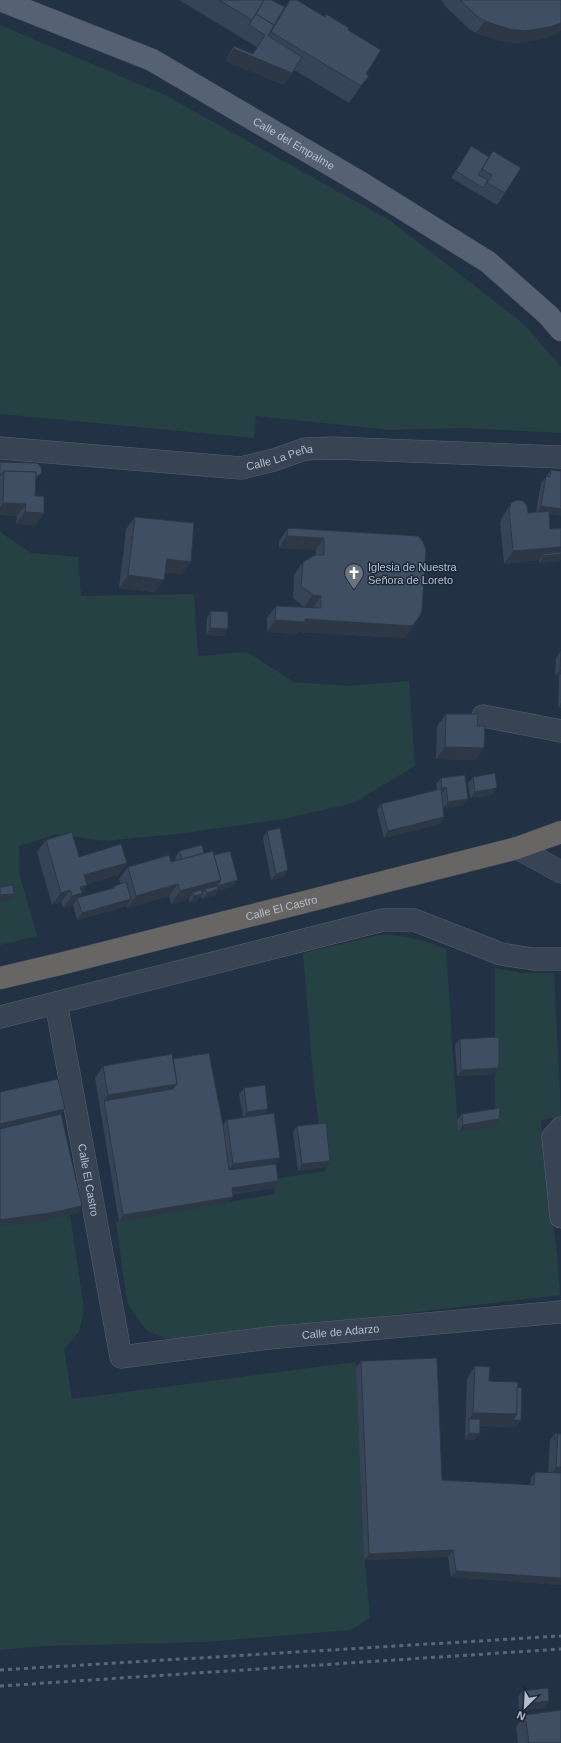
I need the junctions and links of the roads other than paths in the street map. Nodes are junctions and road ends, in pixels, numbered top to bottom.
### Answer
1 (0, 0) edge
2 (561, 330) edge
3 (0, 448) edge
4 (561, 457) edge
5 (483, 716) dead end
6 (561, 731) edge
7 (561, 832) edge
8 (516, 848) junction
9 (561, 872) edge
10 (561, 949) edge
11 (561, 958) edge
12 (533, 959) junction
13 (0, 978) edge
14 (56, 1003) junction
15 (0, 1017) edge
16 (561, 1128) edge
17 (561, 1217) edge
18 (561, 1312) edge
19 (121, 1357) joint

1 - 2 main road, Calle del Empalme
3 - 4 street, Calle La Peña
5 - 6 street
7 - 8 highway, Calle El Castro
8 - 9 street
8 - 13 highway, Calle El Castro
10 - 12 street
11 - 12 street
12 - 14 street
14 - 15 street
14 - 19 street, Calle El Castro
16 - 17 street
18 - 19 street, Calle de Adarzo

